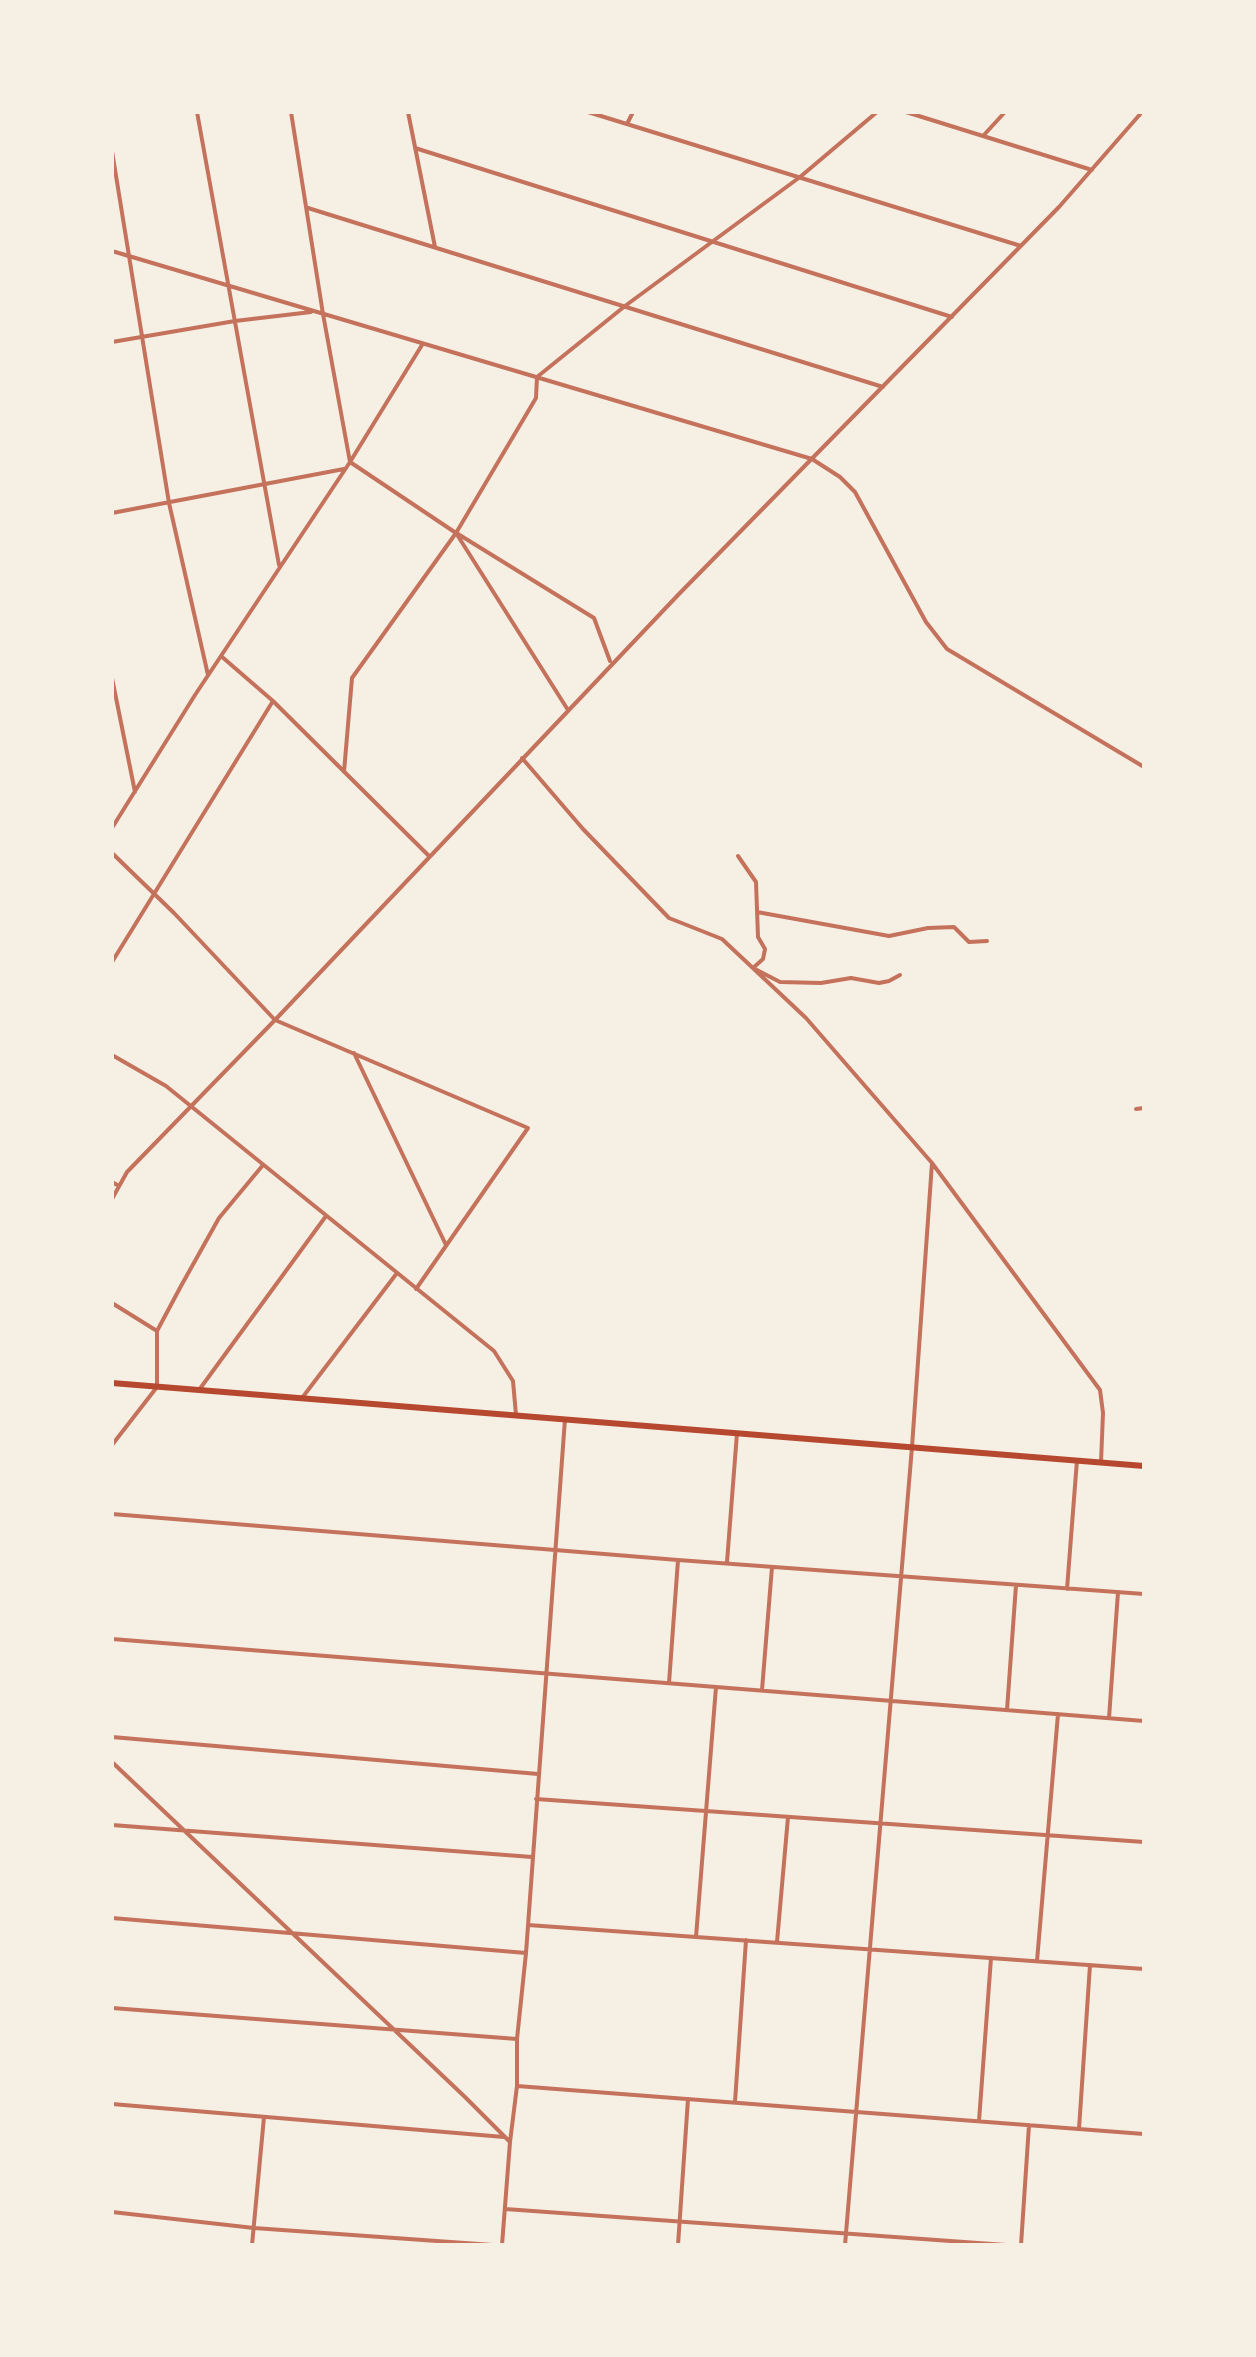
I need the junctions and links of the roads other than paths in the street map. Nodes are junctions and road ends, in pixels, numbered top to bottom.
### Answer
1 (197, 112) edge
2 (291, 112) edge
3 (408, 112) edge
4 (588, 112) edge
5 (633, 112) edge
6 (877, 112) edge
7 (906, 112) edge
8 (1005, 112) edge
9 (1142, 112) edge
10 (627, 124) junction
11 (983, 136) junction
12 (415, 148) junction
13 (112, 151) edge
14 (1092, 170) junction
15 (800, 177) junction
16 (307, 207) junction
17 (713, 241) junction
18 (1021, 246) junction
19 (435, 247) junction
20 (112, 251) edge
21 (130, 257) junction
22 (228, 285) junction
23 (625, 306) junction
24 (316, 312) junction
25 (323, 314) junction
26 (952, 317) junction
27 (235, 321) junction
28 (141, 337) junction
29 (112, 342) edge
30 (423, 344) junction
31 (537, 377) junction
32 (883, 387) junction
33 (812, 459) junction
34 (350, 462) junction
35 (344, 469) junction
36 (264, 484) junction
37 (169, 503) junction
38 (112, 513) edge
39 (456, 533) junction
40 (279, 568) junction
41 (221, 656) junction
42 (610, 661) dead end
43 (208, 675) junction
44 (112, 678) edge
45 (273, 701) junction
46 (568, 710) junction
47 (522, 758) junction
48 (1144, 767) edge
49 (344, 772) junction
50 (135, 792) junction
51 (112, 828) edge
52 (112, 853) edge
53 (429, 856) junction
54 (738, 856) dead end
55 (154, 894) junction
56 (757, 912) junction
57 (987, 941) dead end
58 (112, 962) edge
59 (753, 968) junction
60 (900, 975) dead end
61 (275, 1020) junction
62 (354, 1053) junction
63 (112, 1055) edge
64 (191, 1106) junction
65 (1144, 1108) edge
66 (1136, 1109) dead end
67 (932, 1163) junction
68 (263, 1165) junction
69 (112, 1182) edge
70 (119, 1186) junction
71 (112, 1199) edge
72 (326, 1216) junction
73 (446, 1245) junction
74 (397, 1273) junction
75 (416, 1289) junction
76 (112, 1303) edge
77 (157, 1331) junction
78 (112, 1383) edge
79 (157, 1387) junction
80 (199, 1390) junction
81 (302, 1398) junction
82 (516, 1415) junction
83 (565, 1419) junction
84 (737, 1433) junction
85 (112, 1445) edge
86 (912, 1447) junction
87 (1077, 1460) junction
88 (1101, 1462) junction
89 (1144, 1466) edge
90 (112, 1514) edge
91 (555, 1548) junction
92 (678, 1560) junction
93 (726, 1563) junction
94 (772, 1567) junction
95 (901, 1576) junction
96 (1016, 1585) junction
97 (1067, 1589) junction
98 (1118, 1592) junction
99 (1144, 1594) edge
100 (112, 1639) edge
101 (546, 1673) junction
102 (669, 1683) junction
103 (716, 1687) junction
104 (762, 1690) junction
105 (891, 1701) junction
106 (1007, 1710) junction
107 (1058, 1714) junction
108 (1109, 1718) junction
109 (1144, 1721) edge
110 (112, 1737) edge
111 (112, 1762) edge
112 (538, 1774) junction
113 (536, 1799) junction
114 (706, 1811) junction
115 (788, 1817) junction
116 (880, 1823) junction
117 (112, 1825) edge
118 (185, 1831) junction
119 (1048, 1835) junction
120 (1144, 1842) edge
121 (532, 1857) junction
122 (112, 1918) edge
123 (528, 1925) junction
124 (295, 1934) junction
125 (696, 1937) junction
126 (746, 1940) junction
127 (777, 1943) junction
128 (870, 1949) junction
129 (526, 1953) junction
130 (991, 1958) junction
131 (1037, 1961) junction
132 (1090, 1965) junction
133 (1144, 1969) edge
134 (112, 2008) edge
135 (392, 2030) junction
136 (517, 2039) junction
137 (517, 2086) junction
138 (688, 2099) junction
139 (735, 2103) junction
140 (112, 2104) edge
141 (856, 2112) junction
142 (264, 2117) junction
143 (979, 2121) junction
144 (1029, 2125) junction
145 (1079, 2129) junction
146 (1144, 2134) edge
147 (505, 2137) junction
148 (510, 2142) junction
149 (505, 2209) junction
150 (112, 2212) edge
151 (680, 2222) junction
152 (254, 2228) junction
153 (846, 2234) junction
154 (252, 2245) edge
155 (493, 2245) edge
156 (502, 2245) edge
157 (678, 2245) edge
158 (845, 2245) edge
159 (1006, 2245) edge
160 (1021, 2245) edge

1 - 22 street
2 - 16 street
3 - 12 street
4 - 10 street
5 - 10 street
6 - 15 street
7 - 11 street
8 - 11 street
9 - 14 street
10 - 15 street
11 - 14 street
12 - 17 street
12 - 19 street
13 - 21 street
14 - 18 street
15 - 17 street
15 - 18 street
16 - 19 street
16 - 25 street
17 - 23 street
17 - 26 street
18 - 26 street
19 - 23 street
20 - 21 street
21 - 22 street
21 - 28 street
22 - 24 street
22 - 27 street
23 - 31 street
23 - 32 street
24 - 25 street
24 - 27 street
25 - 30 street
25 - 34 street
26 - 32 street
27 - 28 street
27 - 36 street
28 - 29 street
28 - 37 street
30 - 31 street
30 - 34 street
31 - 33 street
31 - 39 street
32 - 33 street
33 - 46 street
33 - 48 street
34 - 35 street
34 - 39 street
35 - 36 street
35 - 40 street
36 - 37 street
36 - 40 street
37 - 38 street
37 - 43 street
39 - 42 street
39 - 46 street
39 - 49 street
40 - 41 street
41 - 43 street
41 - 45 street
43 - 50 street
44 - 50 street
45 - 49 street
45 - 55 street
46 - 47 street
47 - 53 street
47 - 59 street
49 - 53 street
50 - 51 street
52 - 55 street
53 - 61 street
54 - 56 street
55 - 58 street
55 - 61 street
56 - 57 street
56 - 59 street
59 - 60 street
59 - 67 street
61 - 62 street
61 - 64 street
62 - 73 street
62 - 73 street
63 - 64 street
64 - 68 street
64 - 70 street
65 - 66 street
67 - 86 street
67 - 88 street
68 - 72 street
68 - 77 street
69 - 70 street
70 - 71 street
72 - 74 street
72 - 80 street
73 - 75 street
74 - 75 street
74 - 81 street
75 - 82 street
76 - 77 street
77 - 79 street
78 - 79 main road
79 - 80 main road
79 - 85 street
80 - 81 main road
81 - 82 main road
82 - 83 main road
83 - 84 main road
83 - 91 street
84 - 86 main road
84 - 93 street
86 - 87 main road
86 - 95 street
87 - 88 main road
87 - 97 street
88 - 89 main road
90 - 91 street
91 - 92 street
91 - 101 street
92 - 93 street
92 - 102 street
93 - 94 street
94 - 95 street
94 - 104 street
95 - 96 street
95 - 105 street
96 - 97 street
96 - 106 street
97 - 98 street
98 - 99 street
98 - 108 street
100 - 101 street
101 - 102 street
101 - 112 street
102 - 103 street
103 - 104 street
103 - 114 street
104 - 105 street
105 - 106 street
105 - 116 street
106 - 107 street
107 - 108 street
107 - 119 street
108 - 109 street
110 - 112 street
111 - 118 street
112 - 113 street
113 - 114 street
113 - 121 street
114 - 115 street
114 - 125 street
115 - 116 street
115 - 127 street
116 - 119 street
116 - 128 street
117 - 118 street
118 - 121 street
118 - 124 street
119 - 120 street
119 - 131 street
121 - 123 street
122 - 124 street
123 - 125 street
123 - 129 street
124 - 129 street
124 - 135 street
125 - 126 street
126 - 127 street
126 - 139 street
127 - 128 street
128 - 130 street
128 - 141 street
129 - 136 street
130 - 131 street
130 - 143 street
131 - 132 street
132 - 133 street
132 - 145 street
134 - 135 street
135 - 136 street
135 - 147 street
136 - 137 street
137 - 138 street
137 - 148 street
138 - 139 street
138 - 151 street
139 - 141 street
140 - 142 street
141 - 143 street
141 - 153 street
142 - 147 street
142 - 152 street
143 - 144 street
144 - 145 street
144 - 160 street
145 - 146 street
147 - 148 street
148 - 149 street
149 - 151 street
149 - 156 street
150 - 152 street
151 - 153 street
151 - 157 street
152 - 154 street
152 - 155 street
153 - 158 street
153 - 159 street

